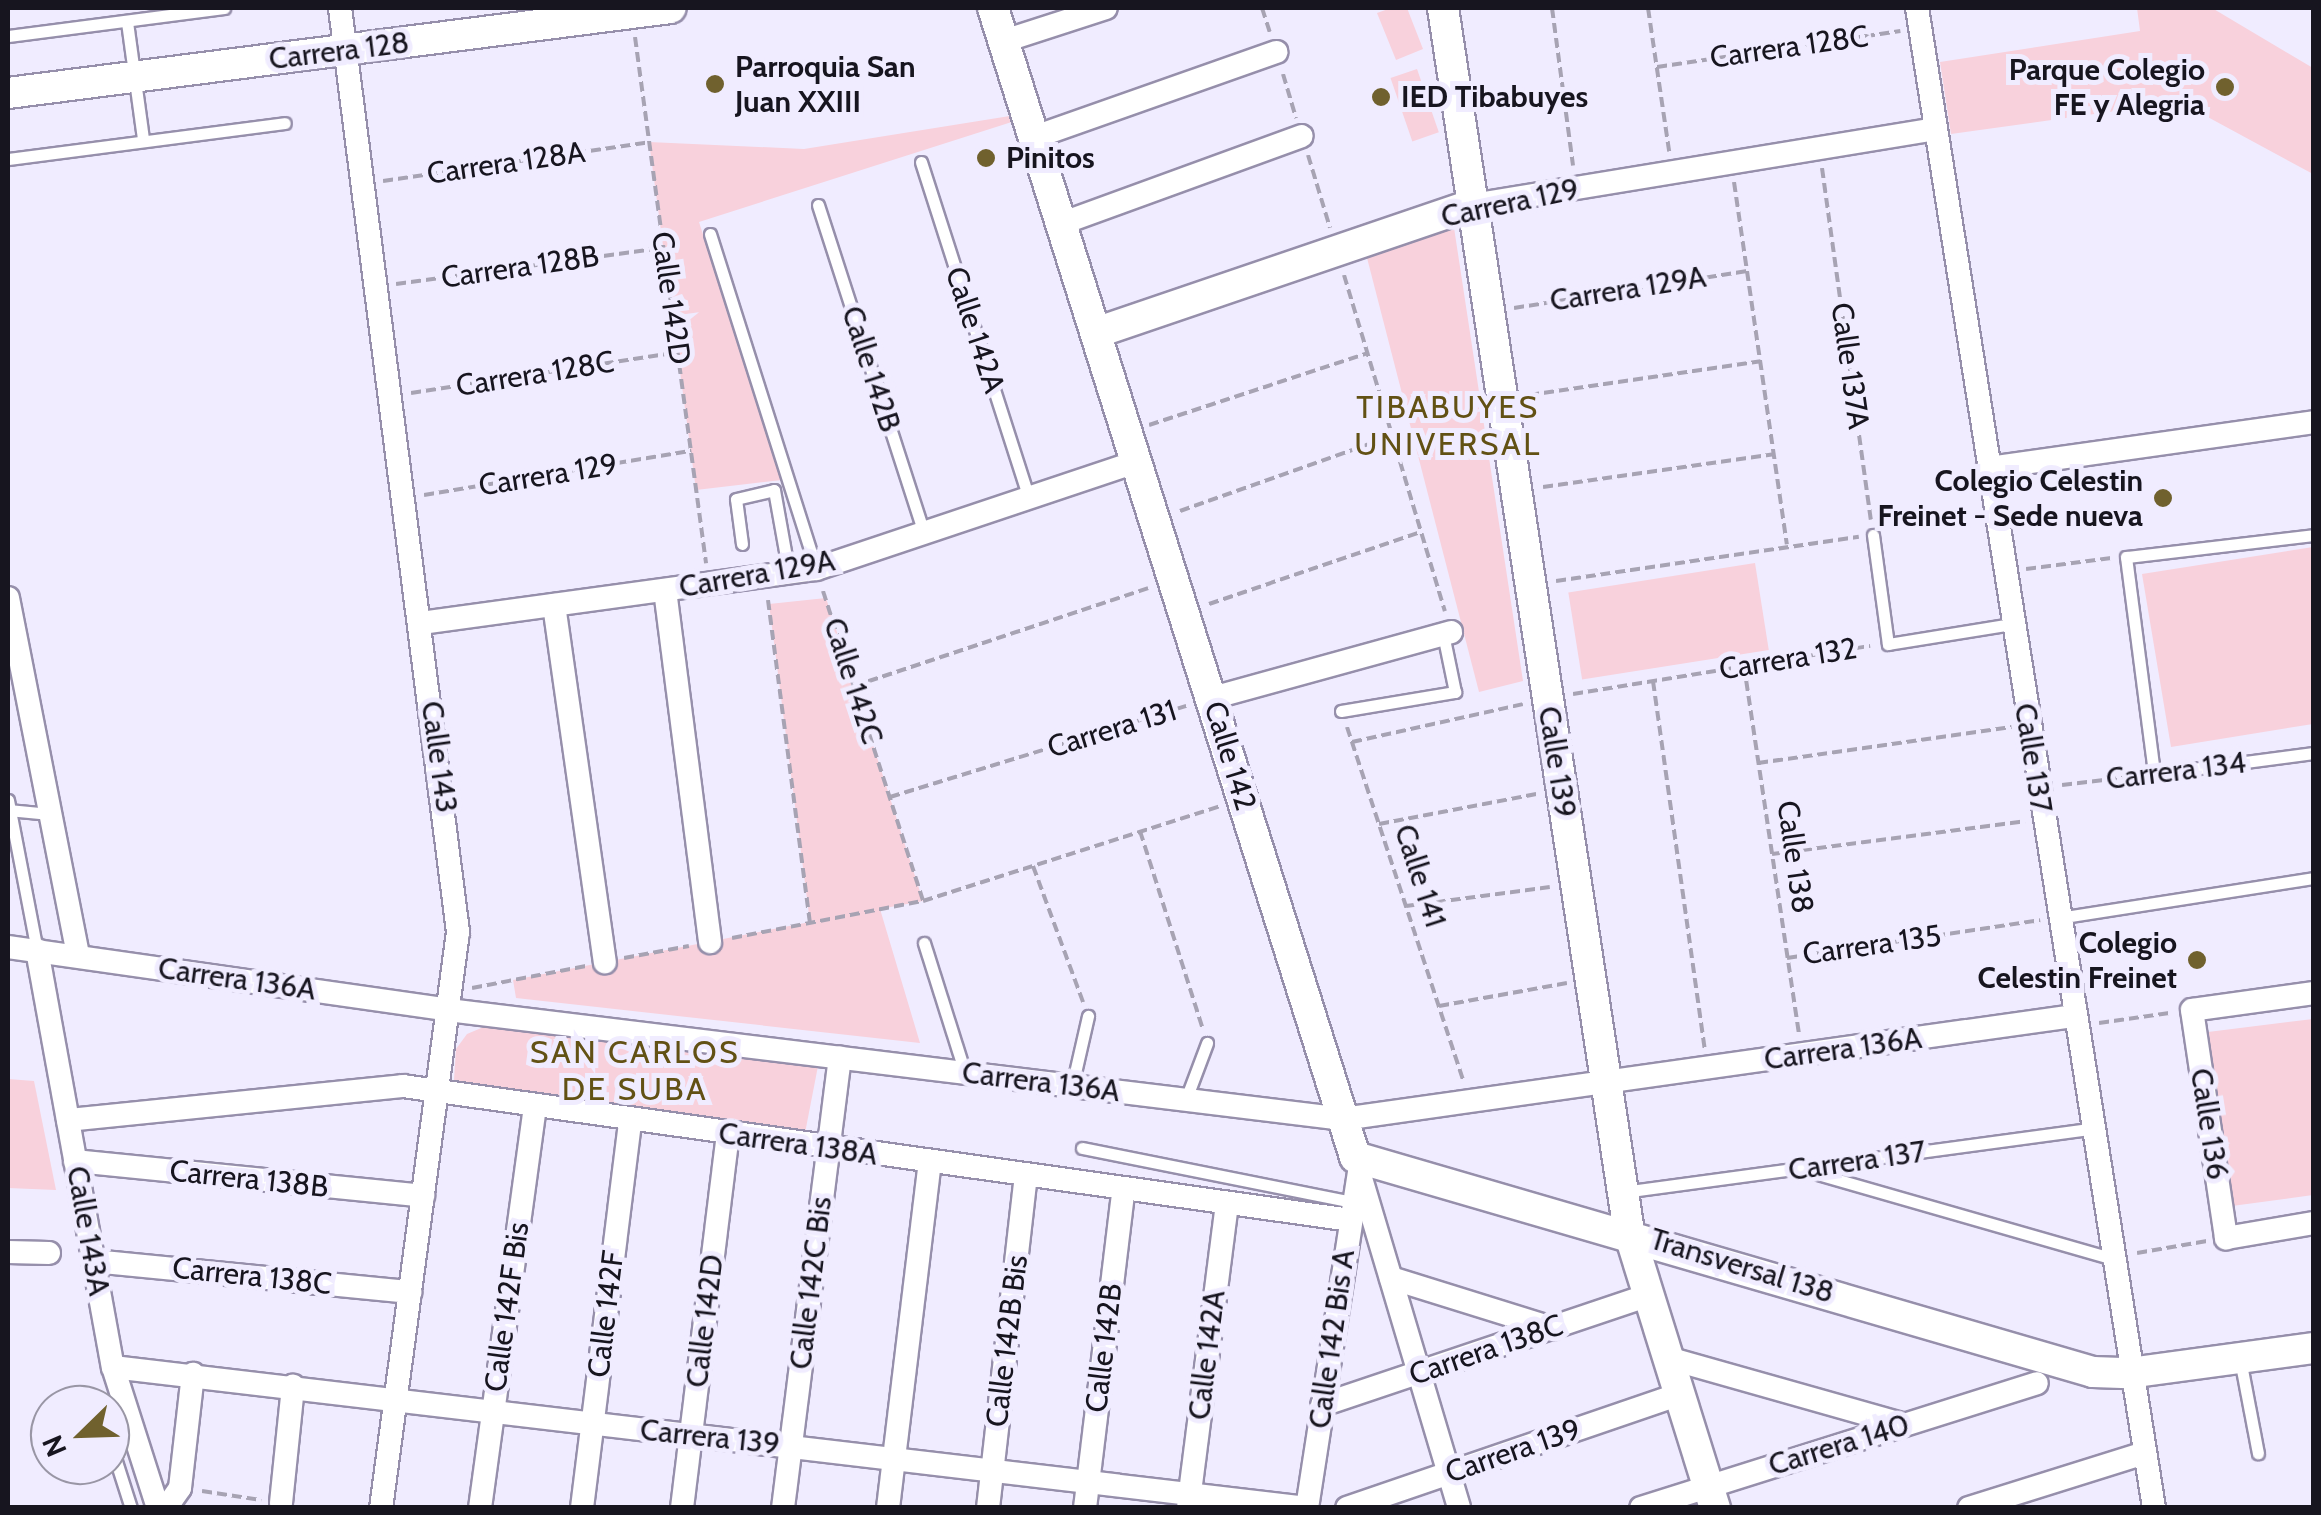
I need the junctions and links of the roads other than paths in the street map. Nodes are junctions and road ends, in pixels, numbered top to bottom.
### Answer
1 (224, 8) edge
2 (340, 8) edge
3 (670, 8) edge
4 (994, 8) edge
5 (1106, 8) edge
6 (1443, 8) edge
7 (1918, 18) edge
8 (127, 22) junction
9 (8, 36) edge
10 (1004, 40) junction
11 (346, 51) junction
12 (1276, 52) dead end
13 (134, 77) junction
14 (8, 93) edge
15 (286, 122) dead end
16 (1936, 129) junction
17 (1302, 136) dead end
18 (1035, 138) junction
19 (142, 139) junction
20 (8, 159) edge
21 (921, 162) dead end
22 (818, 205) dead end
23 (1472, 206) junction
24 (1063, 223) junction
25 (710, 234) dead end
26 (1098, 332) junction
27 (2314, 422) edge
28 (1138, 461) junction
29 (1988, 468) junction
30 (1029, 498) junction
31 (924, 533) junction
32 (1873, 535) road end
33 (2314, 535) edge
34 (742, 544) dead end
35 (816, 570) junction
36 (790, 573) junction
37 (664, 590) junction
38 (8, 598) edge
39 (554, 605) junction
40 (421, 623) junction
41 (2012, 624) junction
42 (1447, 633) joint
43 (1212, 698) junction
44 (1341, 711) road end
45 (2314, 753) edge
46 (8, 806) edge
47 (50, 814) junction
48 (2314, 878) edge
49 (2058, 918) junction
50 (710, 942) dead end
51 (924, 943) dead end
52 (8, 947) edge
53 (37, 950) junction
54 (78, 956) junction
55 (605, 962) dead end
56 (2314, 993) edge
57 (448, 1010) junction
58 (1088, 1016) road end
59 (2074, 1022) junction
60 (1207, 1042) road end
61 (840, 1058) junction
62 (965, 1073) junction
63 (1606, 1082) junction
64 (1072, 1086) junction
65 (438, 1090) junction
66 (1186, 1100) junction
67 (535, 1106) junction
68 (1343, 1119) junction
69 (68, 1120) junction
70 (630, 1121) junction
71 (2091, 1130) junction
72 (728, 1135) junction
73 (828, 1148) junction
74 (1082, 1148) dead end
75 (75, 1161) junction
76 (930, 1162) junction
77 (1357, 1164) junction
78 (1799, 1168) junction
79 (1026, 1175) junction
80 (1124, 1188) junction
81 (1623, 1192) junction
82 (423, 1196) junction
83 (1227, 1202) junction
84 (1351, 1211) junction
85 (2314, 1223) edge
86 (1629, 1232) junction
87 (8, 1252) edge
88 (49, 1252) dead end
89 (2111, 1258) junction
90 (94, 1261) junction
91 (1391, 1278) junction
92 (410, 1292) junction
93 (1649, 1295) junction
94 (1552, 1328) junction
95 (2314, 1348) edge
96 (1668, 1358) junction
97 (2240, 1358) junction
98 (112, 1366) junction
99 (1419, 1373) junction
100 (2128, 1373) junction
101 (193, 1374) junction
102 (2037, 1383) dead end
103 (117, 1385) edge
104 (293, 1386) junction
105 (1680, 1394) junction
106 (395, 1402) junction
107 (1322, 1405) junction
108 (492, 1413) junction
109 (592, 1424) junction
110 (1904, 1425) junction
111 (130, 1430) edge
112 (691, 1435) junction
113 (791, 1446) junction
114 (2258, 1453) dead end
115 (2144, 1454) junction
116 (894, 1458) junction
117 (992, 1469) junction
118 (1449, 1473) junction
119 (1088, 1480) junction
120 (1712, 1496) edge
121 (173, 1498) edge
122 (1189, 1500) edge
123 (281, 1503) road end
124 (158, 1508) edge
125 (380, 1508) edge
126 (480, 1508) edge
127 (582, 1508) edge
128 (682, 1508) edge
129 (783, 1508) edge
130 (888, 1508) edge
131 (988, 1508) edge
132 (1085, 1508) edge
133 (1307, 1508) edge
134 (1347, 1508) edge
135 (1459, 1508) edge
136 (1642, 1508) edge
137 (1968, 1508) edge
138 (2154, 1508) edge

1 - 8 lane
2 - 11 street, Calle 143
3 - 11 street, Carrera 128
4 - 10 street, Calle 142
5 - 10 street
6 - 23 street, Calle 139
7 - 16 street, Calle 137
8 - 9 lane
8 - 13 lane
10 - 18 street, Calle 142
11 - 13 street, Carrera 128
11 - 40 street, Calle 143
12 - 18 street
13 - 14 street, Carrera 128
13 - 19 lane
15 - 19 lane
16 - 23 street, Carrera 129
16 - 29 street, Calle 137
17 - 24 street
18 - 24 street, Calle 142
19 - 20 lane
21 - 30 lane, Calle 142A
22 - 31 lane, Calle 142B
23 - 26 street, Carrera 129
23 - 63 street, Calle 139
24 - 26 street, Calle 142
25 - 35 lane
26 - 28 street, Calle 142
27 - 29 street
28 - 30 street, Carrera 129A
28 - 43 street, Calle 142
29 - 41 street, Calle 137
30 - 31 street, Carrera 129A
31 - 35 street, Carrera 129A
32 - 41 lane, Carrera 132
33 - 45 lane, Carrera 134
34 - 36 lane
35 - 36 street, Carrera 129A
36 - 37 street, Carrera 129A
37 - 39 street, Carrera 129A
37 - 50 street
38 - 47 street
39 - 40 street, Carrera 129A
39 - 55 street
40 - 57 street, Calle 143
41 - 49 street, Calle 137
42 - 43 street, Carrera 131
42 - 44 lane
43 - 68 street, Calle 142
46 - 47 lane
46 - 53 lane
47 - 54 street
48 - 49 lane
49 - 59 street, Calle 137
51 - 62 lane
52 - 53 street, Carrera 136A
53 - 54 street, Carrera 136A
53 - 69 street, Calle 143A
54 - 57 street, Carrera 136A
56 - 85 street, Calle 136
57 - 61 street, Carrera 136A
57 - 65 street, Calle 143
58 - 64 lane
59 - 63 street, Carrera 136A
59 - 71 street, Calle 137
60 - 66 lane
61 - 62 street, Carrera 136A
61 - 73 street, Calle 142C Bis
62 - 64 street, Carrera 136A
63 - 68 street, Carrera 136A
63 - 81 street, Calle 139
64 - 66 street, Carrera 136A
65 - 67 street, Carrera 138A
65 - 69 street, Carrera 138A
65 - 82 street, Calle 143
66 - 68 street, Carrera 136A
67 - 70 street, Carrera 138A
67 - 108 street, Calle 142F Bis
68 - 77 street, Calle 142
69 - 75 street, Calle 143A
70 - 72 street, Carrera 138A
70 - 109 street, Calle 142F
71 - 78 lane, Carrera 137
71 - 89 street, Calle 137
72 - 73 street, Carrera 138A
72 - 112 street, Calle 142D
73 - 76 street, Carrera 138A
73 - 113 street, Calle 142C Bis
74 - 84 lane
75 - 82 street, Carrera 138B
75 - 90 street, Calle 143A
76 - 79 street, Carrera 138A
76 - 116 street
77 - 84 street, Calle 142 Bis A
77 - 86 street, Transversal 138
77 - 91 street, Calle 142
78 - 81 lane, Carrera 137
78 - 89 lane
79 - 80 street, Carrera 138A
79 - 117 street, Calle 142B Bis
80 - 83 street, Carrera 138A
80 - 119 street, Calle 142B
81 - 86 street, Calle 139
82 - 92 street, Calle 143
83 - 84 street, Carrera 138A
83 - 122 street, Calle 142A
84 - 107 street, Calle 142 Bis A
86 - 93 street, Calle 139
86 - 100 street, Transversal 138
87 - 88 street
89 - 100 street, Calle 137
90 - 92 street, Carrera 138C
90 - 98 street, Calle 143A
91 - 94 street
91 - 99 street, Calle 142
92 - 106 street, Calle 143
93 - 94 street, Carrera 138C
93 - 96 street, Calle 139
94 - 99 street, Carrera 138C
95 - 97 street
96 - 105 street, Calle 139
96 - 110 street
97 - 100 street
97 - 114 lane
98 - 101 street, Carrera 139
98 - 103 street, Calle 143A
99 - 107 street, Carrera 138C
99 - 118 street, Calle 142
100 - 115 street, Calle 137
101 - 104 street, Carrera 139
101 - 121 street
102 - 110 street, Carrera 140
104 - 106 street, Carrera 139
104 - 123 street
105 - 118 street, Carrera 139
105 - 120 street, Calle 139
106 - 108 street, Carrera 139
106 - 125 street, Calle 143
107 - 133 street, Calle 142 Bis A
108 - 109 street, Carrera 139
108 - 126 street, Calle 142F Bis
109 - 112 street, Carrera 139
109 - 127 street, Calle 142F
110 - 120 street, Carrera 140
111 - 124 street, Calle 143A
112 - 113 street, Carrera 139
112 - 128 street, Calle 142D
113 - 116 street, Carrera 139
113 - 129 street, Calle 142C Bis
115 - 137 street
115 - 138 street, Calle 137
116 - 117 street, Carrera 139
116 - 130 street
117 - 119 street, Carrera 139
117 - 131 street, Calle 142B Bis
118 - 134 street, Carrera 139
118 - 135 street, Calle 142
119 - 122 street, Carrera 139
119 - 132 street, Calle 142B
120 - 136 street, Carrera 140
122 - 133 street, Carrera 139

